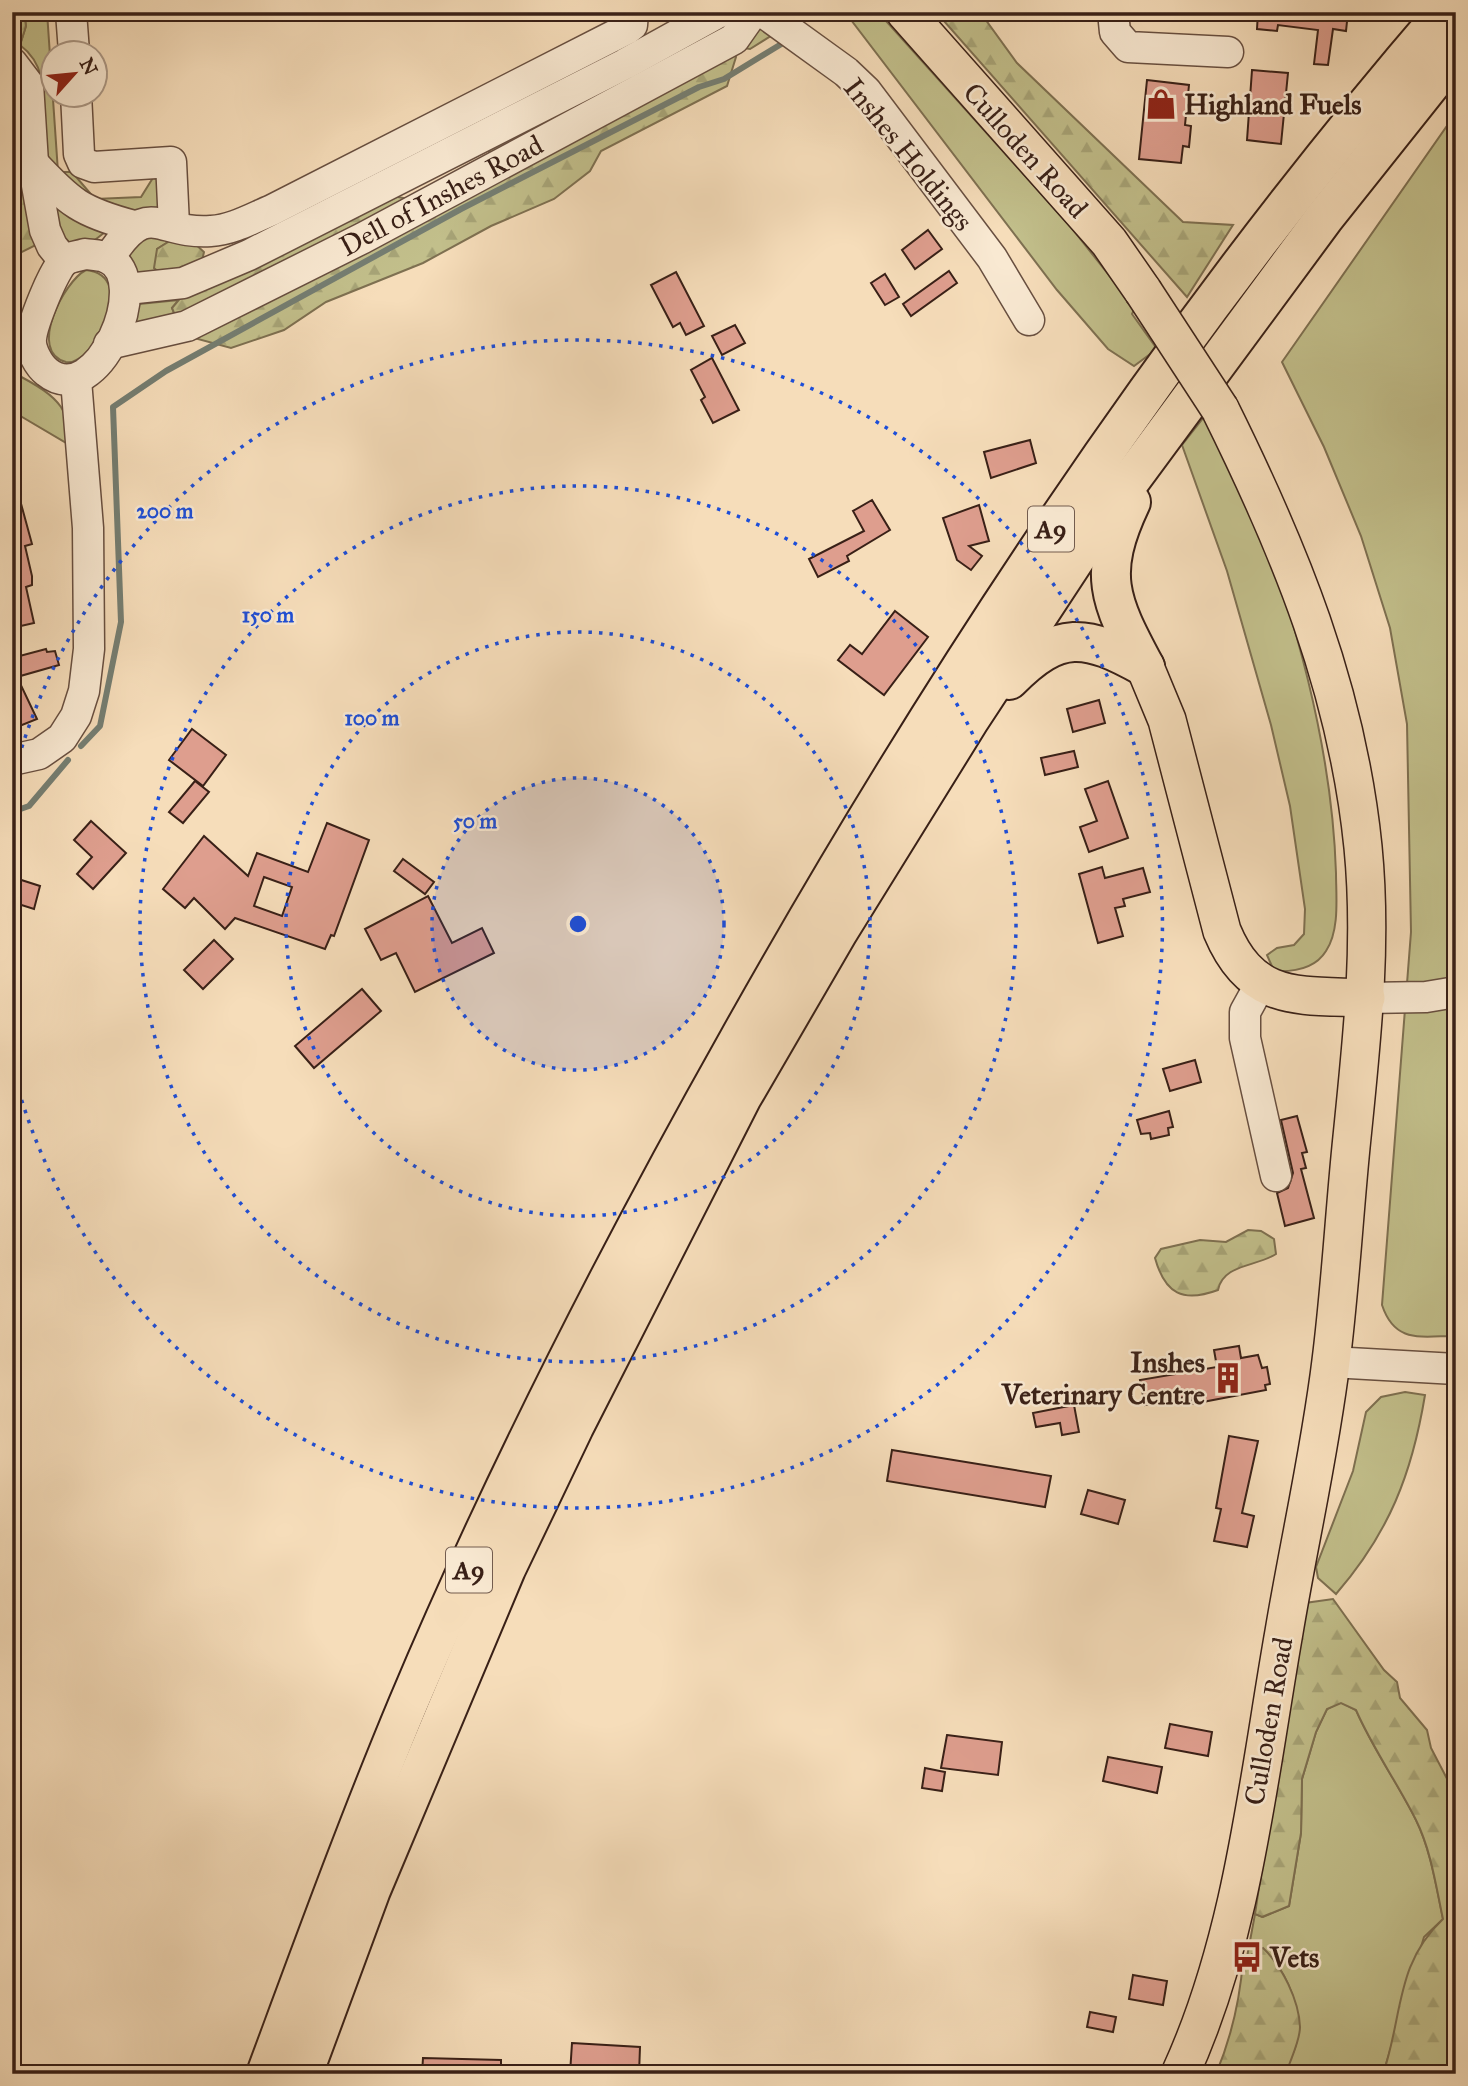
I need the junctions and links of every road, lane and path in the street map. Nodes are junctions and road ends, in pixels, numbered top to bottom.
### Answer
1 (71, 12) edge
2 (633, 12) edge
3 (719, 12) edge
4 (753, 12) edge
5 (763, 12) edge
6 (905, 12) edge
7 (1445, 12) edge
8 (1114, 22) edge
9 (685, 35) edge
10 (73, 38) edge
11 (1228, 52) dead end
12 (1456, 52) edge
13 (12, 63) edge
14 (77, 108) edge
15 (33, 163) junction
16 (174, 225) junction
17 (134, 226) junction
18 (109, 258) junction
19 (64, 261) junction
20 (127, 289) junction
21 (1029, 320) dead end
22 (22, 340) edge
23 (109, 344) junction
24 (76, 380) junction
25 (1168, 426) junction
26 (1145, 667) junction
27 (970, 719) junction
28 (12, 760) edge
29 (1261, 983) junction
30 (1456, 992) edge
31 (1366, 998) junction
32 (1276, 1176) dead end
33 (1331, 1362) junction
34 (1456, 1368) edge
35 (266, 2074) edge
36 (303, 2074) edge
37 (1180, 2074) edge

1 - 10 street
2 - 16 street
3 - 9 street, Dell of Inshes Road
4 - 9 street, Dell of Inshes Road
5 - 21 street, Inshes Holdings
6 - 31 main road, Culloden Road, bridge
7 - 35 highway, A9
8 - 11 street
9 - 20 street, Dell of Inshes Road
9 - 23 street, Dell of Inshes Road
12 - 25 highway, A9
13 - 15 street
14 - 16 street
15 - 17 street
15 - 19 street
16 - 17 street
17 - 18 street
18 - 19 street
18 - 20 street
19 - 22 street
20 - 23 street
22 - 24 street
23 - 24 street
24 - 28 street
25 - 26 highway, A9
25 - 27 highway, A9
26 - 27 highway, A9
26 - 29 main road
27 - 36 highway, A9
29 - 31 main road
29 - 32 street
30 - 31 street
31 - 33 main road, Culloden Road
33 - 34 street
33 - 37 main road, Culloden Road

